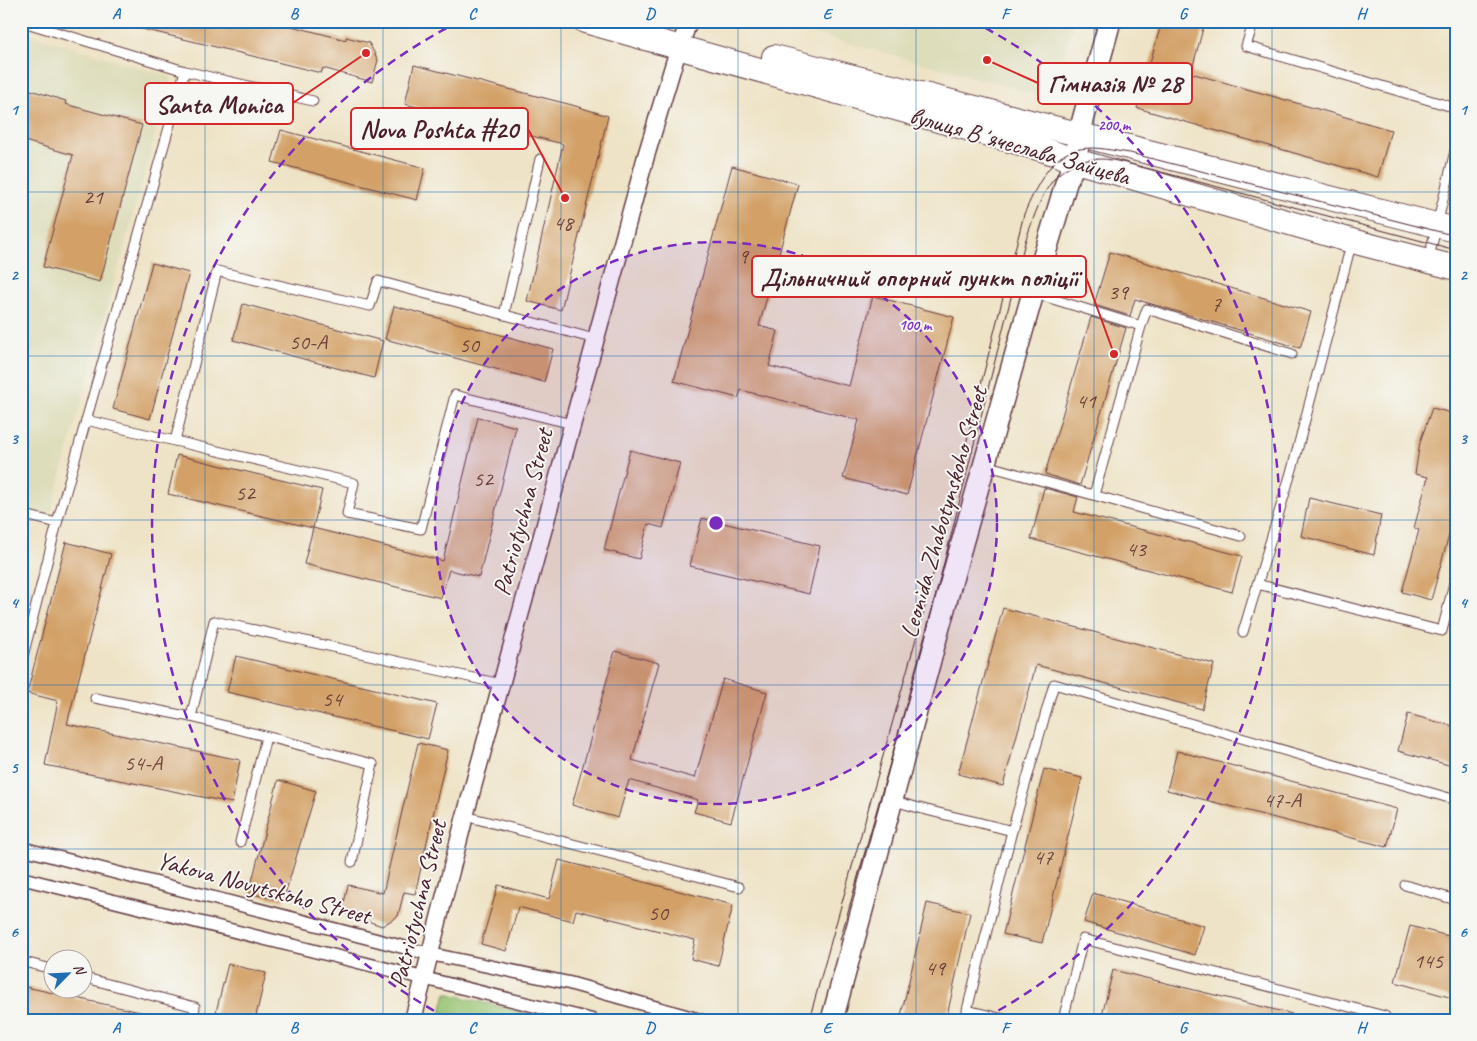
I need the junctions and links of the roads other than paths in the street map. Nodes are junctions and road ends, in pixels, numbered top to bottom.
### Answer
1 (585, 21) edge
2 (636, 21) edge
3 (1110, 21) edge
4 (1254, 21) edge
5 (23, 22) edge
6 (685, 34) edge
7 (184, 70) junction
8 (313, 101) dead end
9 (1456, 108) edge
10 (1079, 135) junction
11 (1456, 147) edge
12 (540, 159) dead end
13 (1076, 161) junction
14 (1447, 227) edge
15 (1352, 241) junction
16 (1428, 261) junction
17 (1456, 268) edge
18 (1033, 292) junction
19 (504, 315) junction
20 (1141, 326) junction
21 (595, 340) junction
22 (1292, 354) dead end
23 (86, 420) junction
24 (572, 424) junction
25 (175, 441) junction
26 (985, 465) junction
27 (1094, 495) junction
28 (21, 514) edge
29 (57, 523) junction
30 (1241, 536) dead end
31 (1456, 575) edge
32 (1257, 584) junction
33 (1243, 632) dead end
34 (21, 664) edge
35 (501, 684) junction
36 (94, 698) dead end
37 (191, 718) junction
38 (266, 737) junction
39 (892, 800) junction
40 (1456, 800) edge
41 (465, 816) junction
42 (1012, 830) junction
43 (240, 842) dead end
44 (21, 848) edge
45 (352, 862) dead end
46 (21, 878) edge
47 (1405, 885) dead end
48 (739, 887) dead end
49 (1456, 900) edge
50 (430, 954) junction
51 (24, 962) dead end
52 (42, 966) edge
53 (424, 978) junction
54 (92, 980) edge
55 (193, 1020) edge
56 (413, 1020) edge
57 (592, 1020) edge
58 (700, 1020) edge
59 (832, 1020) edge
60 (1008, 1020) edge
61 (1063, 1020) edge
62 (1384, 1020) edge

1 - 6 main road, вулиця Вʼячеслава Зайцева
2 - 6 main road, вулиця Вʼячеслава Зайцева
3 - 10 street, Leonida Zhabotynskoho Street
4 - 9 lane
5 - 7 lane
6 - 10 main road, вулиця Вʼячеслава Зайцева
6 - 13 main road, вулиця Вʼячеслава Зайцева
6 - 21 street, Patriotychna Street
7 - 8 lane
7 - 23 lane
10 - 13 street, Leonida Zhabotynskoho Street
10 - 14 main road, вулиця Вʼячеслава Зайцева
11 - 14 lane
12 - 19 lane
13 - 15 main road, вулиця Вʼячеслава Зайцева
13 - 18 street, Leonida Zhabotynskoho Street
14 - 16 lane
15 - 16 main road, вулиця Вʼячеслава Зайцева
15 - 32 lane
16 - 17 main road, вулиця Вʼячеслава Зайцева
18 - 20 lane
18 - 26 street, Leonida Zhabotynskoho Street
19 - 21 lane
19 - 25 lane
20 - 22 lane
20 - 27 lane
21 - 24 street, Patriotychna Street
23 - 25 lane
23 - 29 lane
24 - 25 lane
24 - 35 street, Patriotychna Street
26 - 27 lane
26 - 39 street, Leonida Zhabotynskoho Street
27 - 30 lane
28 - 29 lane
29 - 34 lane
31 - 32 lane
32 - 33 lane
35 - 37 lane
35 - 41 street, Patriotychna Street
36 - 37 lane
37 - 38 lane
38 - 43 lane
38 - 45 lane
39 - 42 lane
39 - 59 street, Leonida Zhabotynskoho Street
40 - 42 lane
41 - 48 lane
41 - 50 street, Patriotychna Street
42 - 60 lane
44 - 50 street, Yakova Novytskoho Street
46 - 53 street, Yakova Novytskoho Street
47 - 49 lane
50 - 53 street, Patriotychna Street
50 - 58 street, Yakova Novytskoho Street
51 - 52 lane
53 - 56 street, Patriotychna Street
53 - 57 street, Yakova Novytskoho Street
54 - 55 lane
61 - 62 lane

